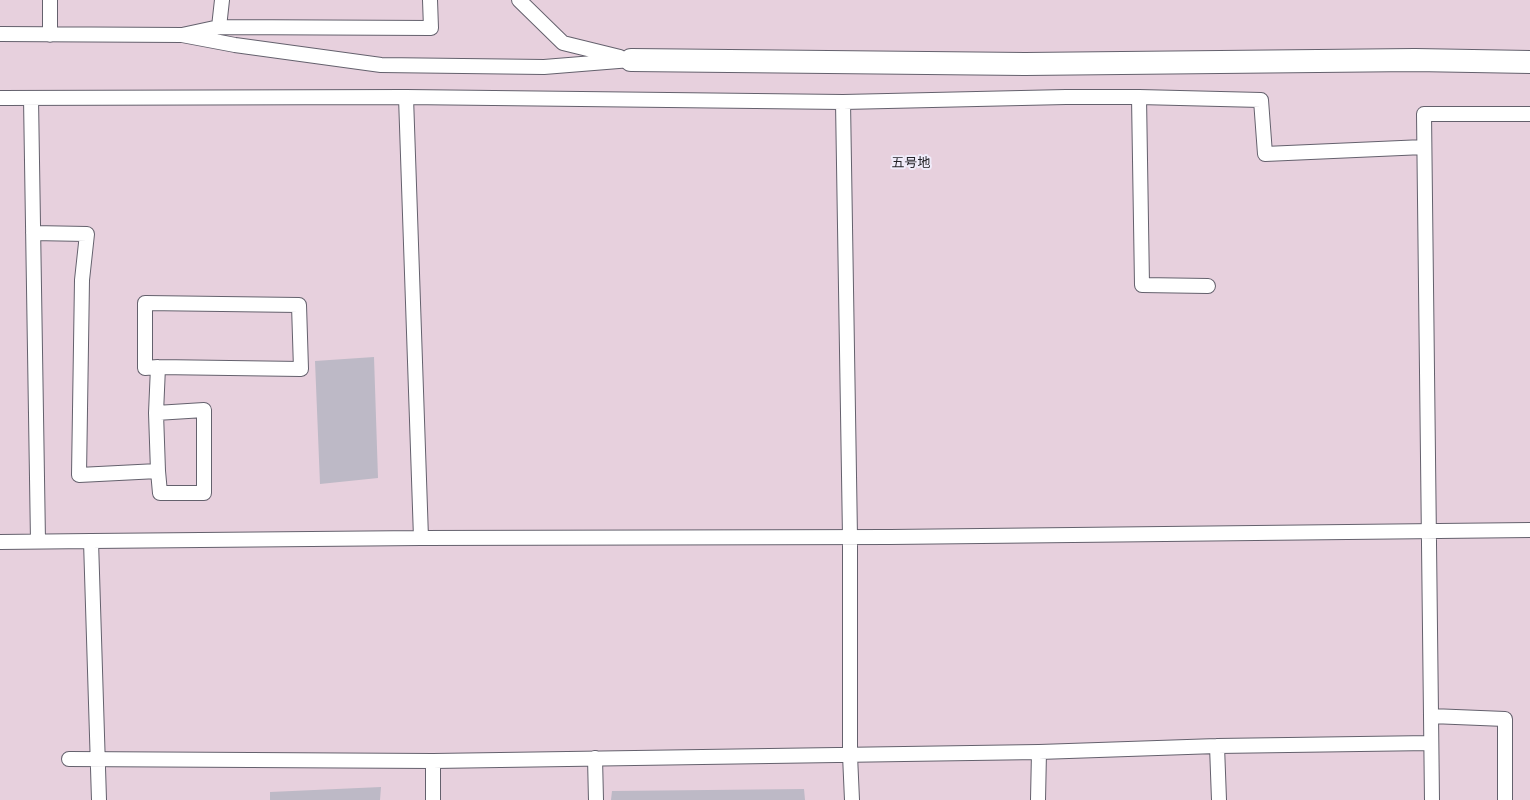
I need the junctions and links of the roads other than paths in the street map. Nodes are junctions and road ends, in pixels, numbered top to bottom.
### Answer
1 (50, 0) edge
2 (222, 0) edge
3 (430, 0) edge
4 (519, 0) edge
5 (219, 27) junction
6 (0, 34) edge
7 (50, 35) junction
8 (182, 35) junction
9 (630, 60) junction
10 (1530, 62) edge
11 (406, 97) junction
12 (1139, 97) junction
13 (0, 98) edge
14 (31, 98) junction
15 (843, 102) junction
16 (1530, 114) edge
17 (1424, 147) junction
18 (33, 234) junction
19 (1208, 286) dead end
20 (158, 367) junction
21 (156, 413) junction
22 (158, 471) junction
23 (1530, 530) edge
24 (1428, 531) junction
25 (850, 537) junction
26 (422, 538) junction
27 (38, 541) junction
28 (91, 541) junction
29 (0, 542) edge
30 (1431, 716) junction
31 (1431, 743) junction
32 (1217, 746) junction
33 (1039, 752) junction
34 (850, 754) junction
35 (595, 758) junction
36 (69, 760) dead end
37 (433, 760) junction
38 (97, 761) junction
39 (99, 800) edge
40 (433, 800) edge
41 (596, 800) edge
42 (852, 800) edge
43 (1038, 800) edge
44 (1219, 800) edge
45 (1432, 800) edge
46 (1505, 800) edge

1 - 7 lane
2 - 5 lane
3 - 5 lane
4 - 9 lane
5 - 8 lane
6 - 7 lane
7 - 8 lane
8 - 9 lane
9 - 10 street
11 - 14 lane
11 - 15 lane
11 - 26 lane
12 - 15 lane
12 - 17 lane
12 - 19 lane
13 - 14 lane
14 - 18 lane
15 - 25 lane
16 - 17 lane
17 - 24 lane
18 - 22 lane
18 - 27 lane
20 - 20 lane
20 - 21 lane
21 - 22 lane
21 - 22 lane
23 - 24 lane
24 - 25 lane
24 - 30 lane
25 - 26 lane
25 - 34 lane
26 - 28 lane
27 - 28 lane
27 - 29 lane
28 - 38 lane
30 - 31 lane
30 - 46 lane
31 - 32 lane
31 - 45 lane
32 - 33 lane
32 - 44 lane
33 - 34 lane
33 - 43 lane
34 - 35 lane
34 - 42 lane
35 - 37 lane
35 - 41 lane
36 - 38 lane
37 - 38 lane
37 - 40 lane
38 - 39 lane

